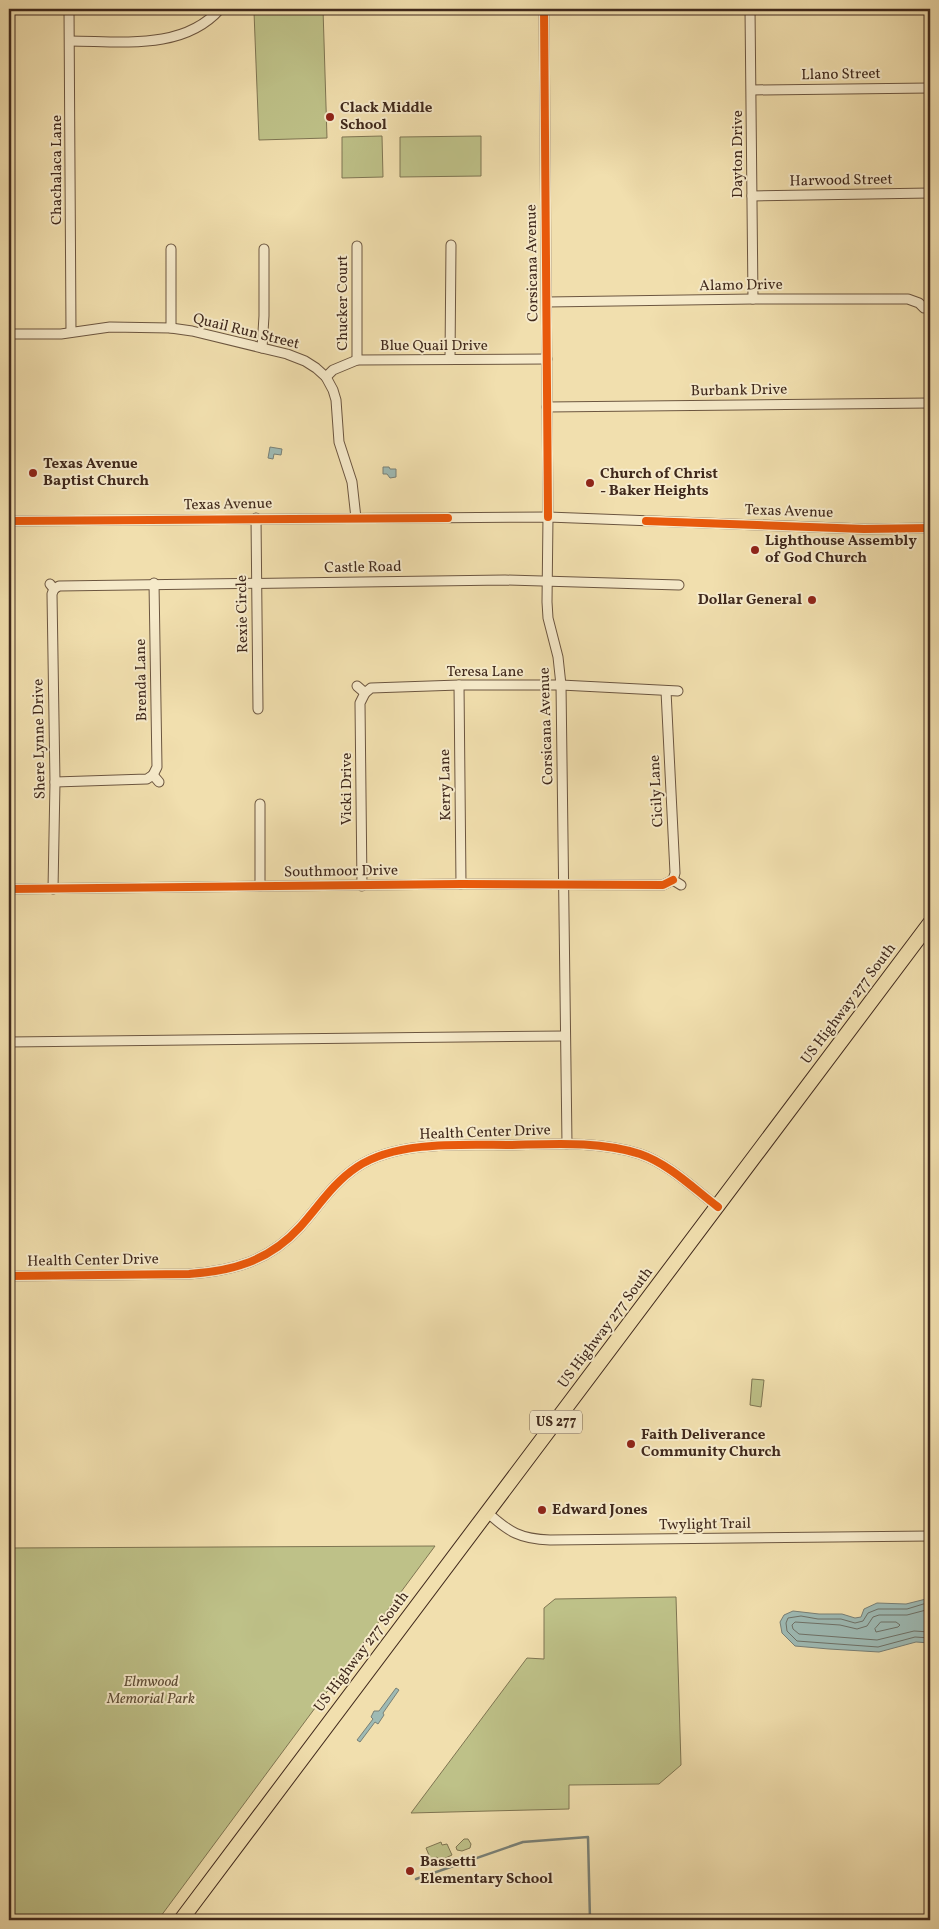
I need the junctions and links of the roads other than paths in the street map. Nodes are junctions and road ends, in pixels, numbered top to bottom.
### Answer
1 (69, 9) edge
2 (220, 9) edge
3 (544, 9) edge
4 (750, 9) edge
5 (70, 41) junction
6 (930, 88) edge
7 (752, 90) junction
8 (930, 193) edge
9 (752, 196) junction
10 (451, 245) dead end
11 (357, 246) dead end
12 (171, 249) dead end
13 (264, 249) dead end
14 (753, 299) junction
15 (547, 302) junction
16 (927, 305) edge
17 (930, 315) edge
18 (171, 328) junction
19 (71, 332) junction
20 (9, 334) edge
21 (262, 348) junction
22 (547, 359) junction
23 (357, 360) junction
24 (450, 360) junction
25 (326, 377) junction
26 (930, 403) edge
27 (547, 407) junction
28 (548, 517) junction
29 (256, 518) junction
30 (356, 518) junction
31 (9, 521) edge
32 (930, 528) edge
33 (547, 581) junction
34 (256, 583) junction
35 (154, 584) junction
36 (679, 585) dead end
37 (52, 586) joint
38 (561, 685) junction
39 (357, 686) dead end
40 (458, 686) junction
41 (666, 691) junction
42 (678, 691) dead end
43 (365, 693) junction
44 (258, 709) dead end
45 (55, 782) junction
46 (260, 804) dead end
47 (677, 882) joint
48 (462, 884) junction
49 (563, 884) junction
50 (260, 886) junction
51 (362, 886) junction
52 (9, 889) edge
53 (53, 889) junction
54 (930, 923) edge
55 (565, 1036) junction
56 (9, 1042) edge
57 (567, 1144) junction
58 (718, 1207) junction
59 (9, 1276) edge
60 (488, 1513) junction
61 (930, 1536) edge
62 (181, 1920) edge

1 - 5 street, Chachalaca Lane
2 - 5 street
3 - 15 street, Corsicana Avenue
4 - 7 street, Dayton Drive
5 - 19 street, Chachalaca Lane
6 - 7 street, Llano Street
7 - 9 street, Dayton Drive
8 - 9 street, Harwood Street
9 - 14 street, Dayton Drive
10 - 24 street
11 - 23 street, Chucker Court
12 - 18 street
13 - 21 street
14 - 15 street, Alamo Drive
14 - 16 street, Alamo Drive
15 - 22 street, Corsicana Avenue
16 - 17 street
18 - 19 street, Quail Run Street
18 - 21 street, Quail Run Street
19 - 20 street, Quail Run Street
21 - 25 street, Quail Run Street
22 - 24 street, Blue Quail Drive
22 - 27 street, Corsicana Avenue
23 - 24 street, Blue Quail Drive
23 - 25 street, Blue Quail Drive
25 - 30 street, Quail Run Street
26 - 27 street, Burbank Drive
27 - 28 street, Corsicana Avenue
28 - 30 street, Texas Avenue
28 - 32 street, Texas Avenue
28 - 33 street, Corsicana Avenue
29 - 30 street, Texas Avenue
29 - 31 street, Texas Avenue
29 - 34 street, Rexie Circle
33 - 34 street, Castle Road
33 - 36 street, Castle Road
33 - 38 street, Corsicana Avenue
34 - 35 street, Castle Road
34 - 44 street, Rexie Circle
35 - 37 street, Castle Road
35 - 45 street, Brenda Lane
37 - 45 street, Shere Lynne Drive
38 - 40 street, Teresa Lane
38 - 41 street, Teresa Lane
38 - 49 street, Corsicana Avenue
39 - 43 street
40 - 43 street, Teresa Lane
40 - 48 street, Kerry Lane
41 - 42 street, Teresa Lane
41 - 47 street, Cicily Lane
43 - 51 street, Vicki Drive
45 - 53 street, Shere Lynne Drive
46 - 50 street
47 - 49 street, Southmoor Drive
48 - 49 street, Southmoor Drive
48 - 51 street, Southmoor Drive
49 - 55 street, Corsicana Avenue
50 - 51 street, Southmoor Drive
50 - 53 street, Southmoor Drive
52 - 53 street, Southmoor Drive
54 - 58 highway, US Highway 277 South / US 277
55 - 56 street
55 - 57 street, Corsicana Avenue
57 - 58 street, Health Center Drive
57 - 59 street, Health Center Drive
58 - 60 highway, US Highway 277 South / US 277
60 - 61 street, Twylight Trail
60 - 62 highway, US Highway 277 South / US 277

